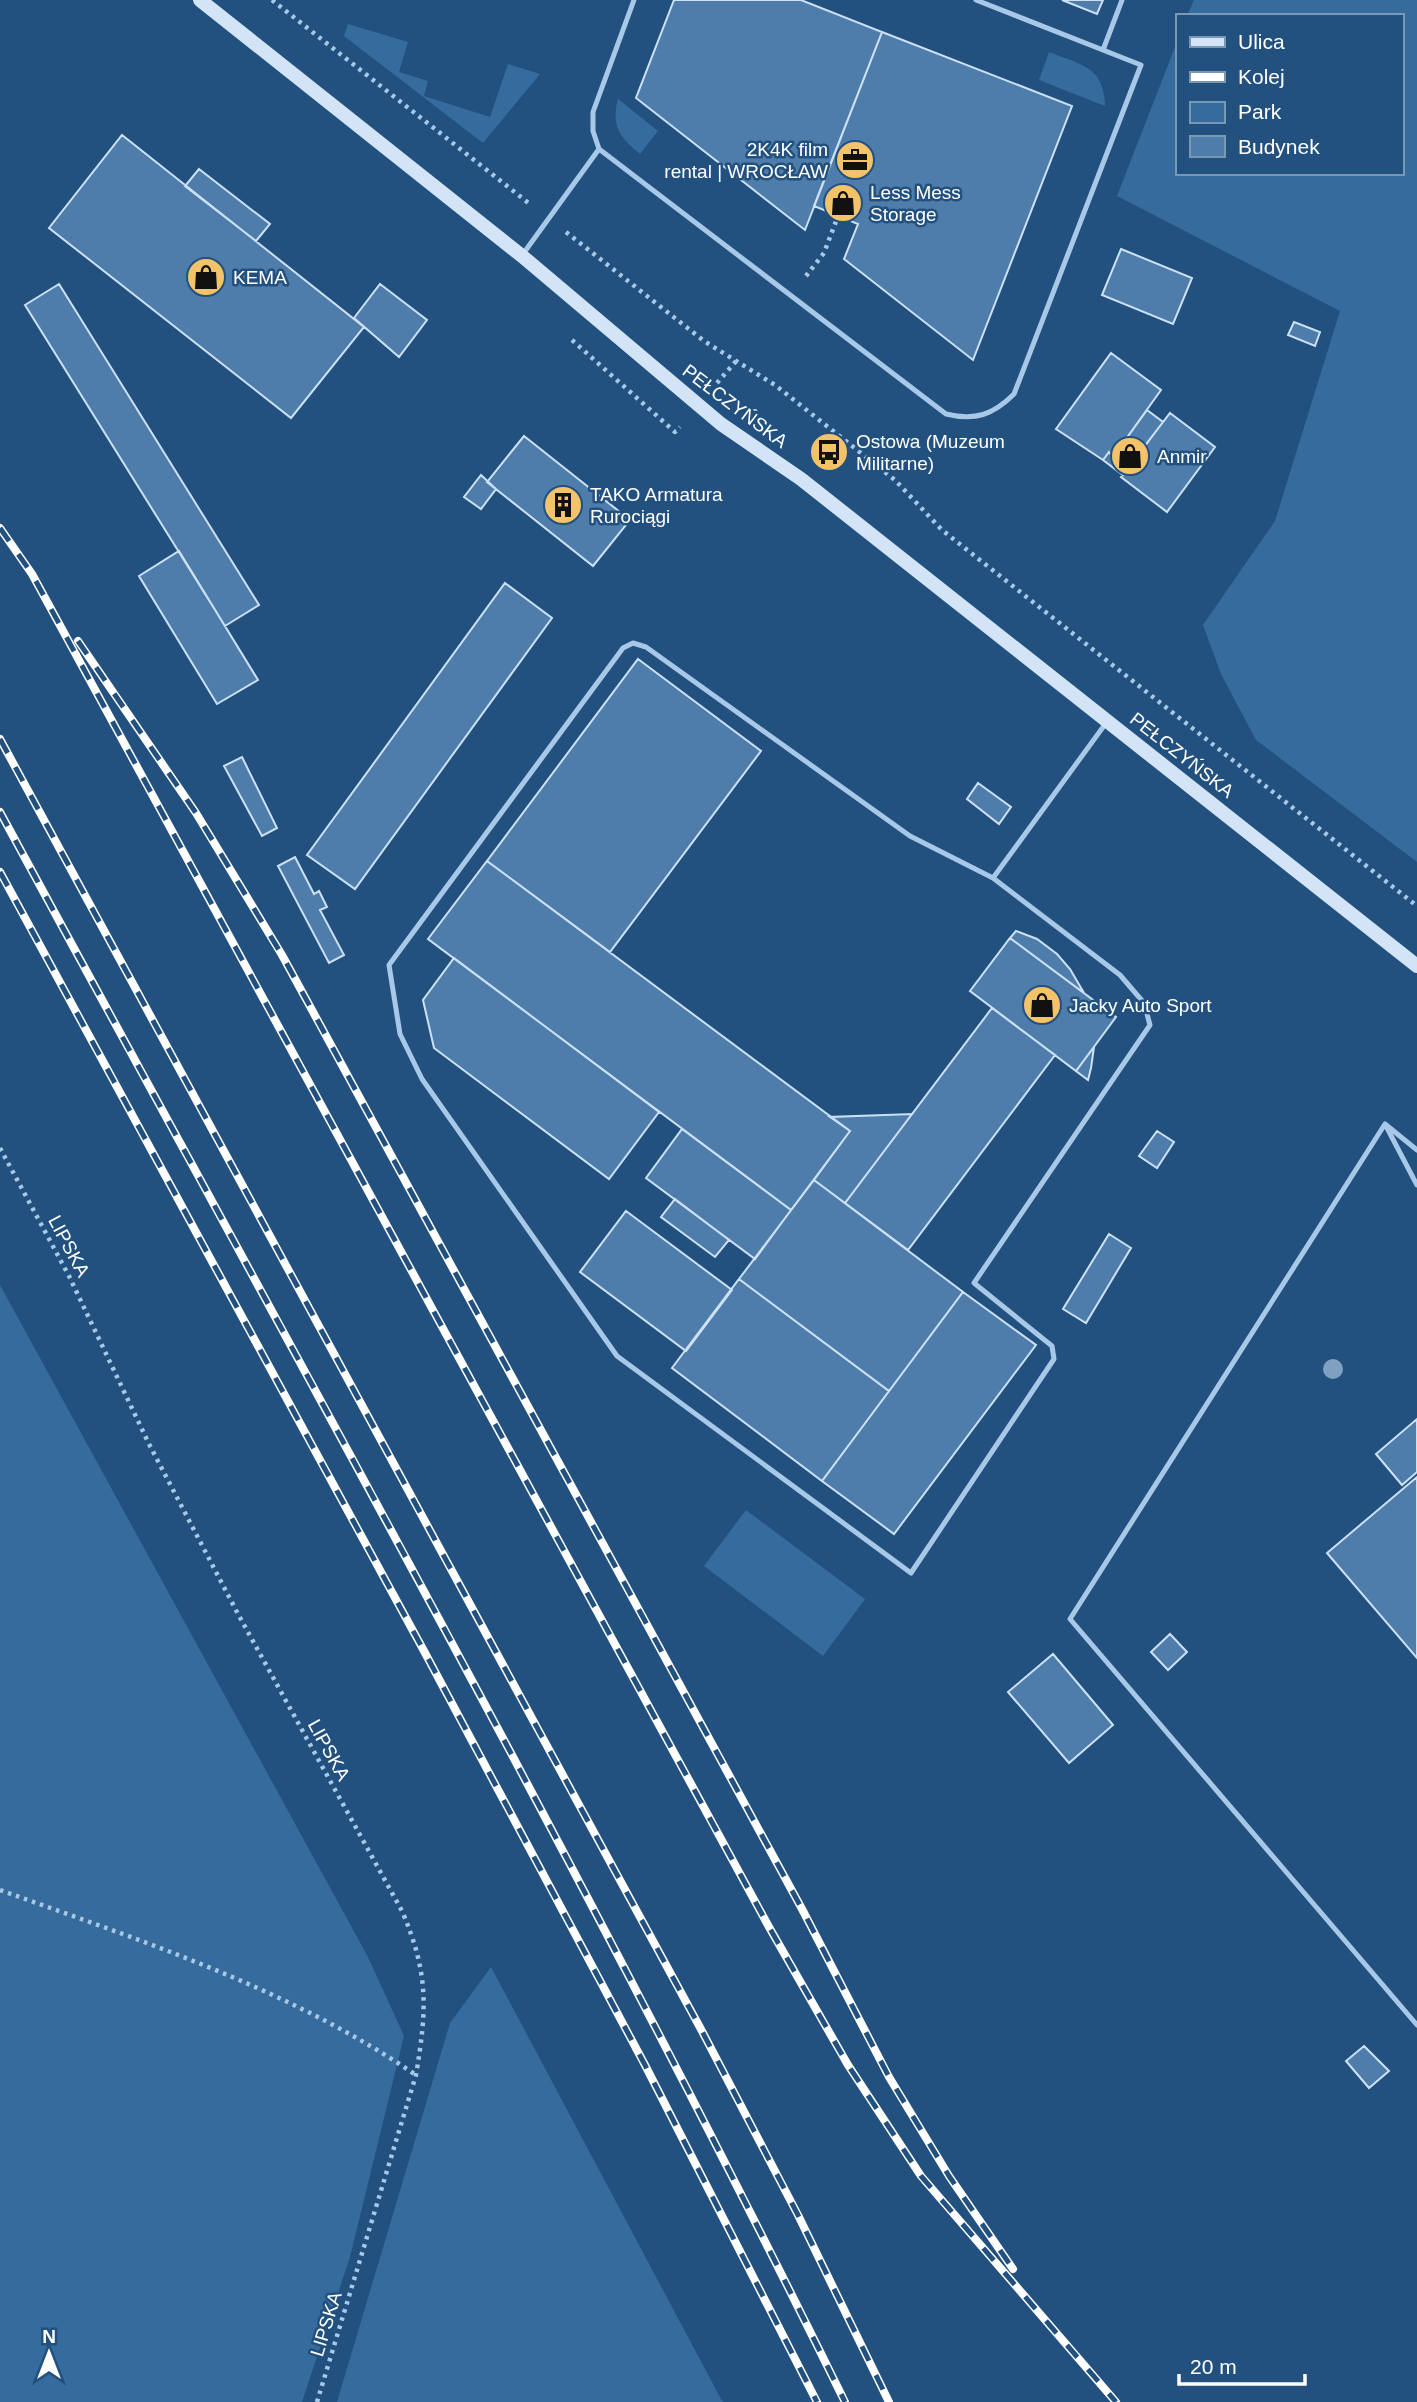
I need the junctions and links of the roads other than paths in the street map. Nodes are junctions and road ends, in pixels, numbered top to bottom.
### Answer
1 (200, 0) edge
2 (634, 0) edge
3 (976, 0) edge
4 (998, 0) edge
5 (1122, 0) edge
6 (995, 8) junction
7 (1103, 50) junction
8 (599, 149) junction
9 (522, 256) junction
10 (1107, 721) junction
11 (993, 878) junction
12 (1417, 966) edge
13 (1385, 1124) junction
14 (1417, 1150) edge
15 (1417, 1185) edge
16 (1417, 2025) edge

1 - 9 main road, PEŁCZYŃSKA
2 - 8 lane
3 - 6 lane
4 - 6 lane
5 - 7 lane
6 - 7 lane
7 - 8 lane
8 - 9 lane
9 - 10 main road, PEŁCZYŃSKA
10 - 11 lane
10 - 12 main road, PEŁCZYŃSKA
11 - 11 lane
13 - 14 lane
13 - 15 lane
13 - 16 lane

